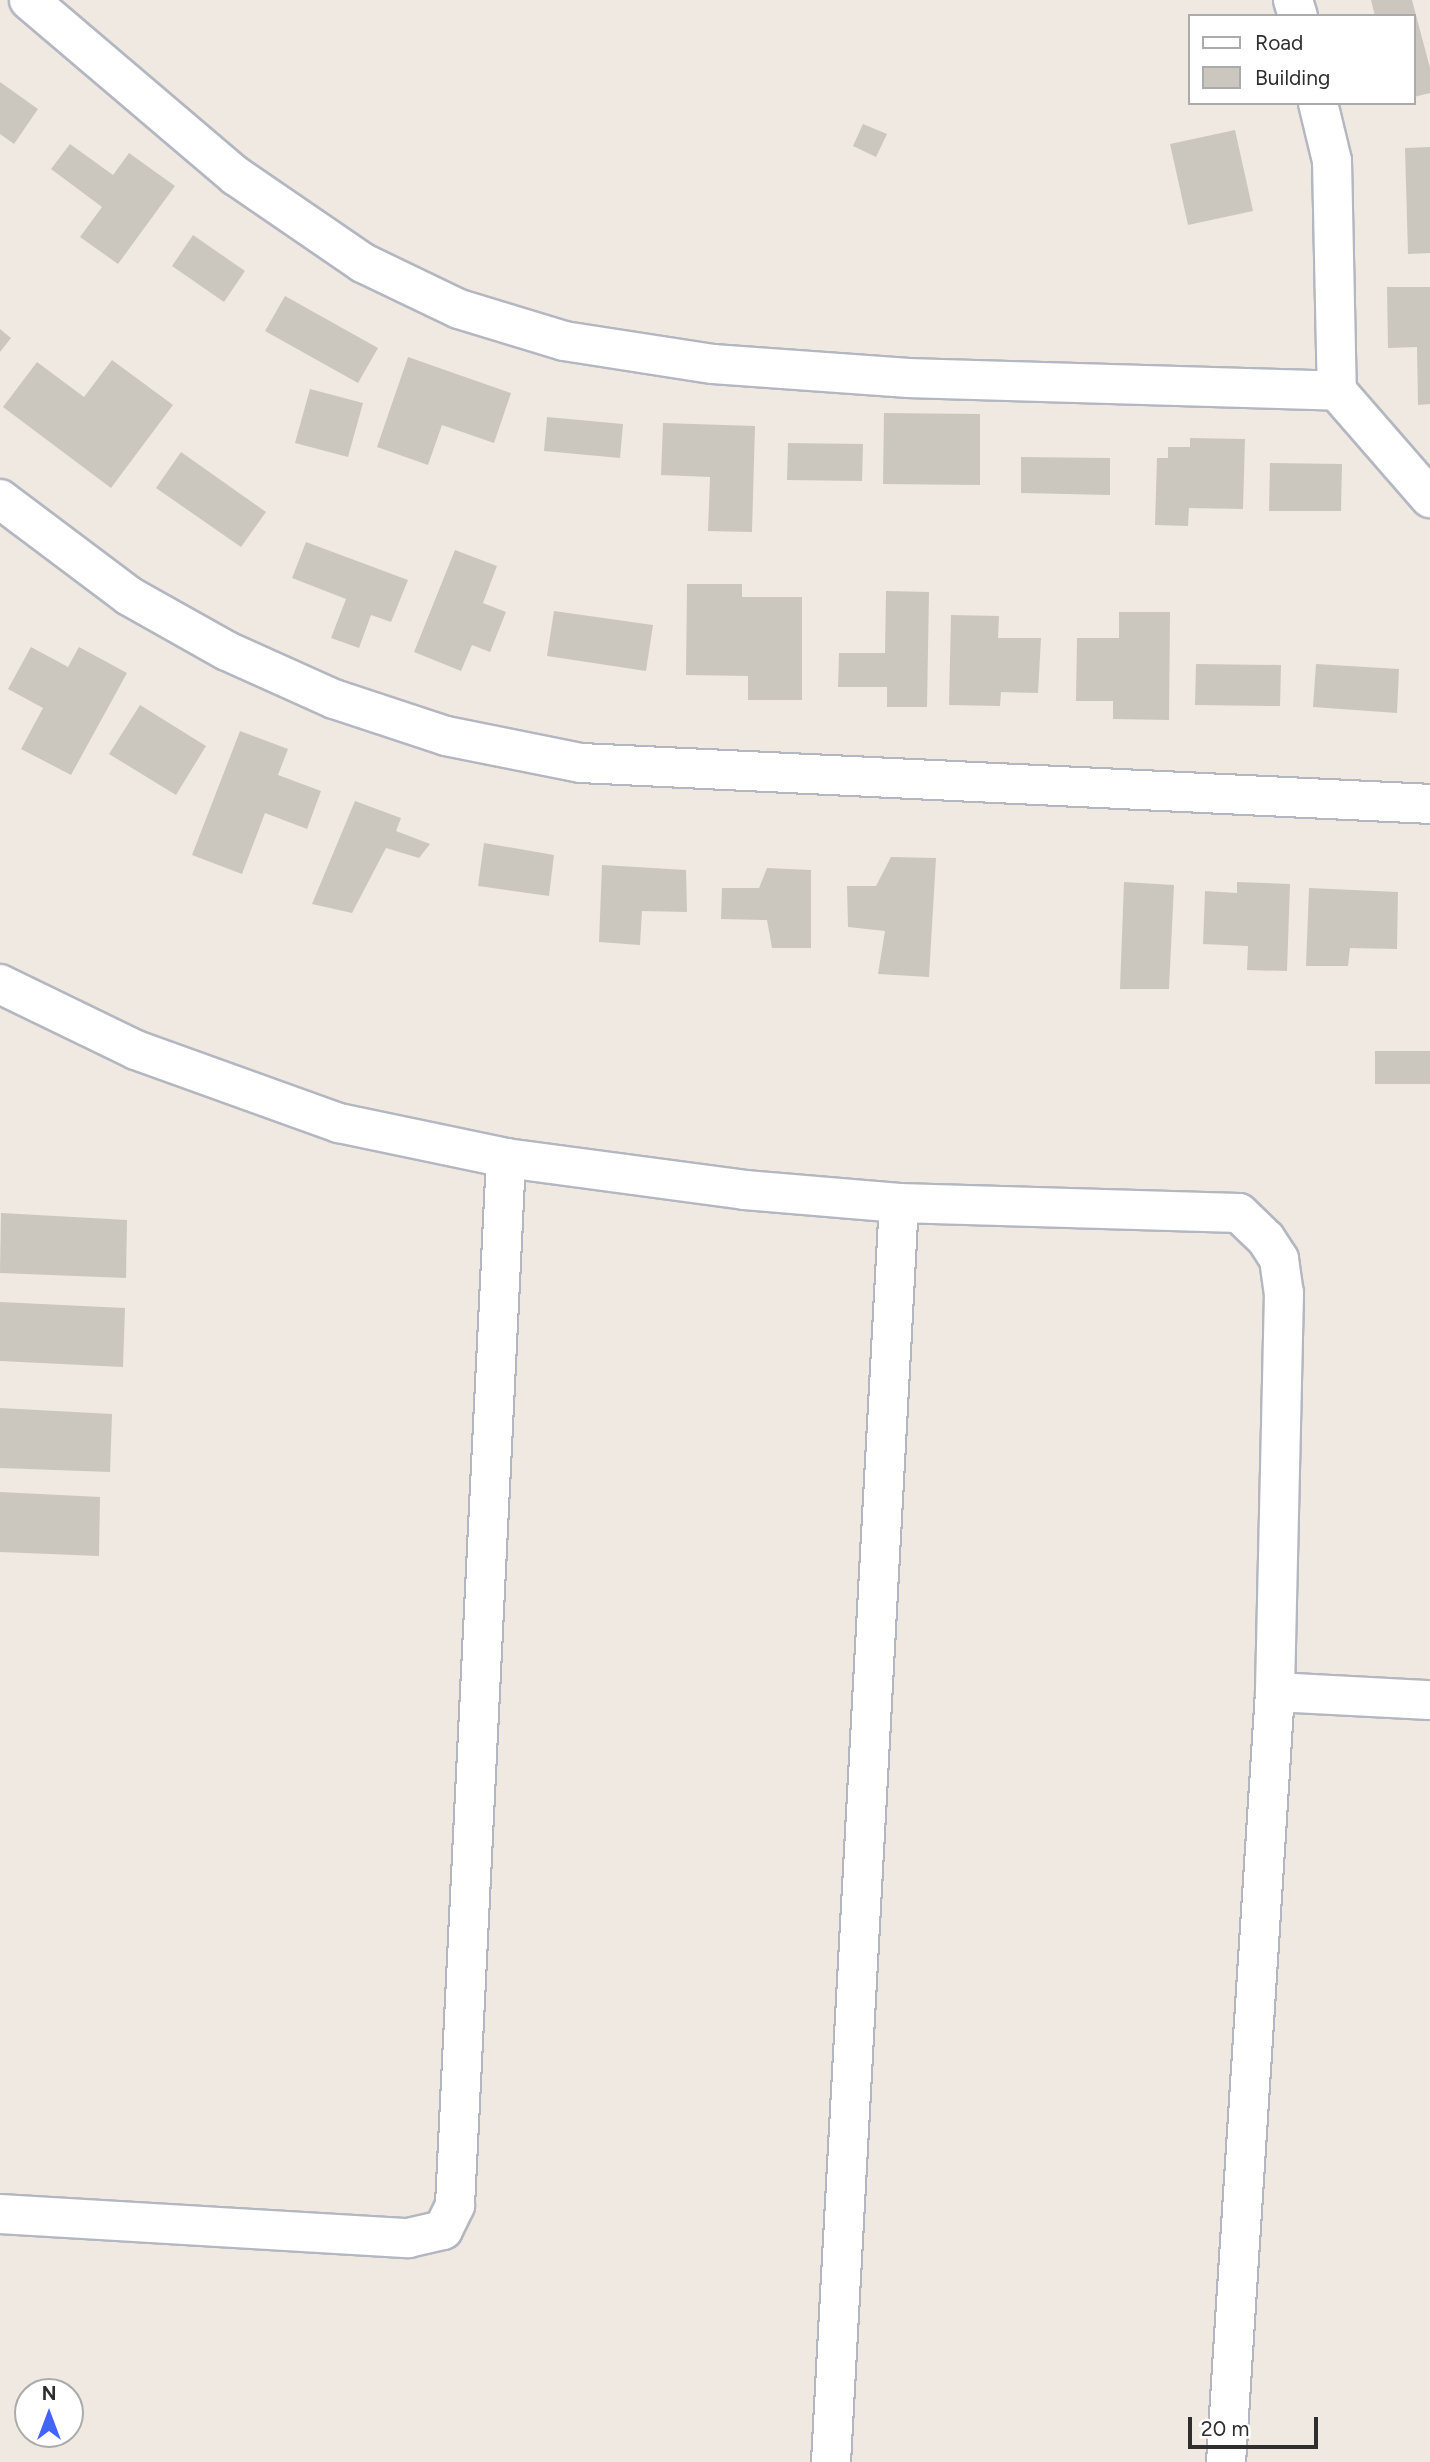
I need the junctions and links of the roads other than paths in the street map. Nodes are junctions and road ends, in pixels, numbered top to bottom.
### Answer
1 (29, 0) edge
2 (1318, 105) edge
3 (1337, 391) junction
4 (1430, 498) edge
5 (0, 499) edge
6 (1430, 804) edge
7 (0, 985) edge
8 (506, 1158) junction
9 (899, 1203) junction
10 (1275, 1692) junction
11 (1430, 1700) edge
12 (0, 2214) edge
13 (831, 2462) edge
14 (1226, 2462) edge

1 - 3 street
2 - 3 street
3 - 4 street
5 - 6 street
7 - 8 street
8 - 9 street
8 - 12 street
9 - 10 street
9 - 13 street
10 - 11 street
10 - 14 street

